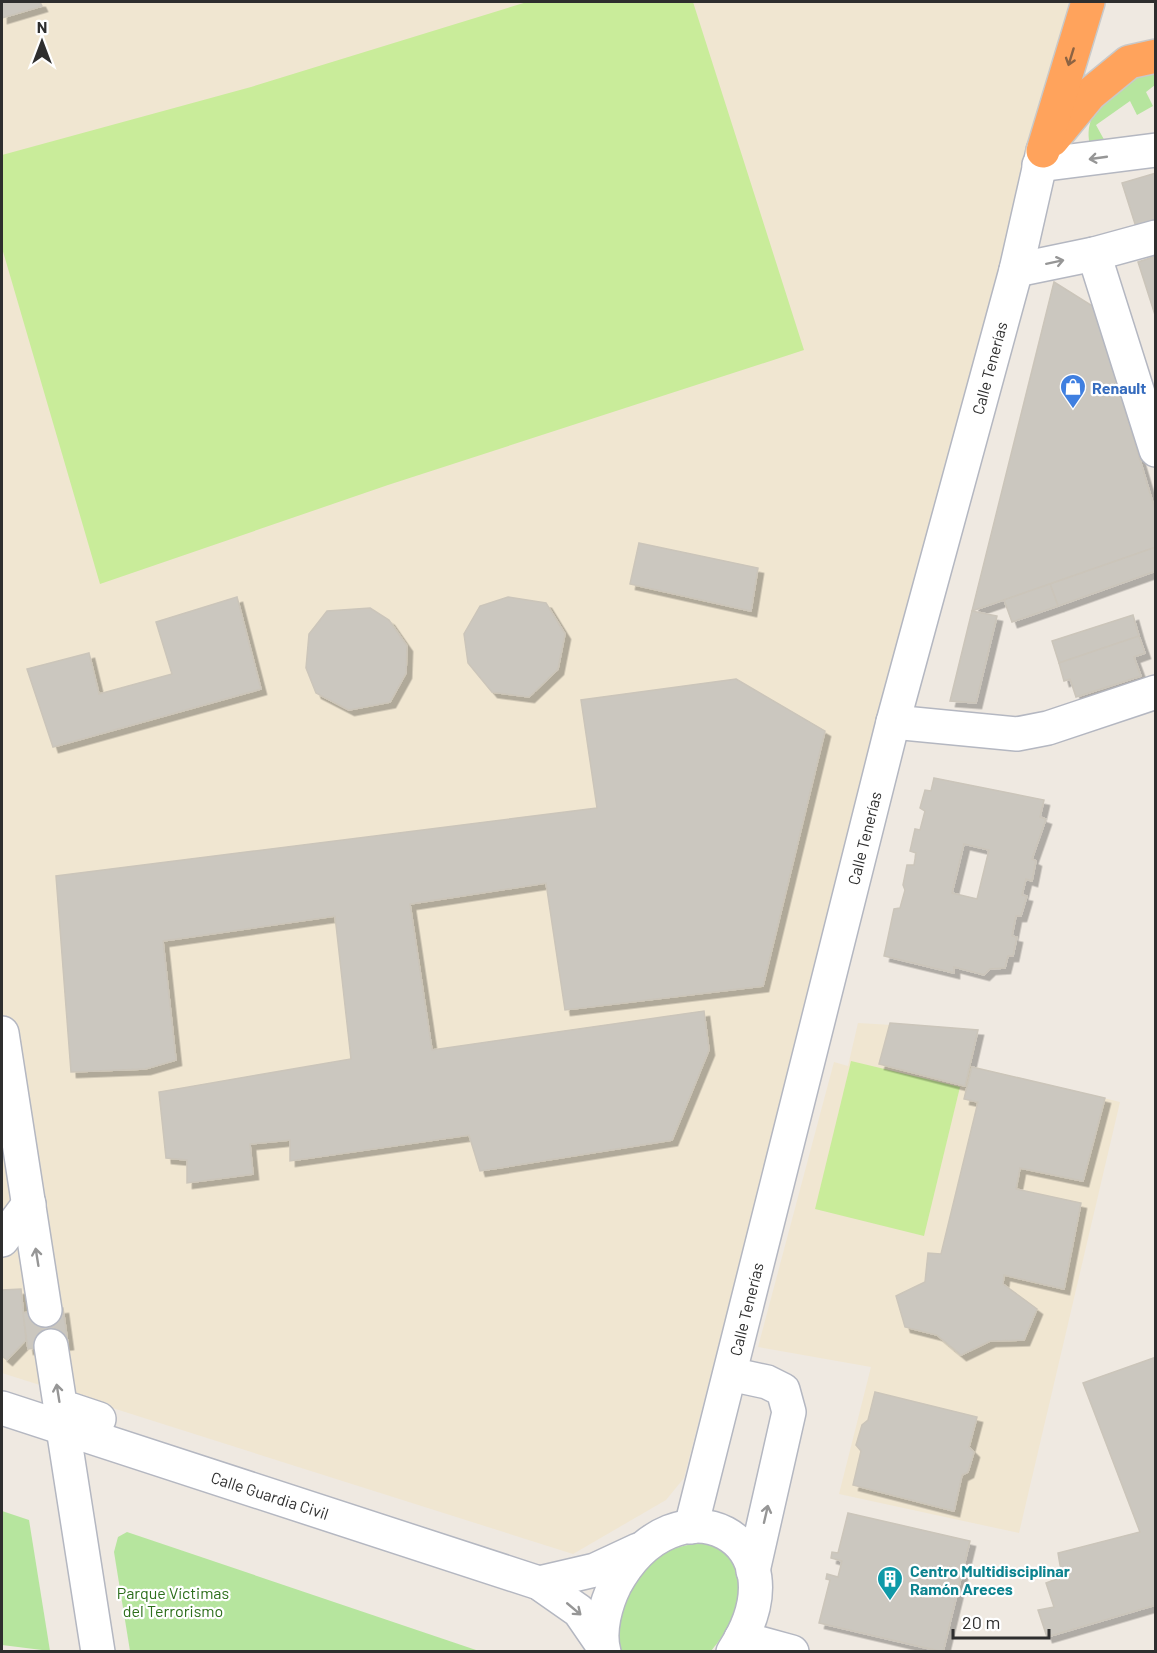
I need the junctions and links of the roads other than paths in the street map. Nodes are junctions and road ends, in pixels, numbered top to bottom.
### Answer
1 (1089, 2) edge
2 (1155, 56) edge
3 (1155, 150) edge
4 (1041, 158) junction
5 (1155, 237) edge
6 (1094, 254) junction
7 (1016, 270) junction
8 (1155, 450) edge
9 (1155, 692) edge
10 (893, 722) junction
11 (2, 1033) edge
12 (28, 1204) junction
13 (2, 1240) edge
14 (45, 1310) dead end
15 (51, 1346) dead end
16 (730, 1374) junction
17 (2, 1408) edge
18 (63, 1428) junction
19 (691, 1527) junction
20 (394, 1536) junction
21 (645, 1547) junction
22 (753, 1571) junction
23 (539, 1583) junction
24 (737, 1645) edge
25 (603, 1647) edge
26 (98, 1652) edge
27 (792, 1652) edge

1 -> 4 highway
2 - 4 highway
3 -> 4 street
4 - 7 street, Calle Tenerías
5 - 6 street
7 -> 6 street
6 - 8 street
7 - 10 street, Calle Tenerías
9 - 10 street
10 - 16 street, Calle Tenerías
11 - 12 street
12 - 13 street
14 -> 12 street
20 -> 15 street
16 - 19 street, Calle Tenerías
22 -> 16 street
17 - 18 street, Calle Guardia Civil
18 - 20 street, Calle Guardia Civil
18 - 26 street
19 - 21 street
19 - 22 street
20 - 23 street, Calle Guardia Civil
21 - 23 street
21 - 25 street
22 - 24 street
23 -> 25 street, Calle Guardia Civil
24 - 27 street

